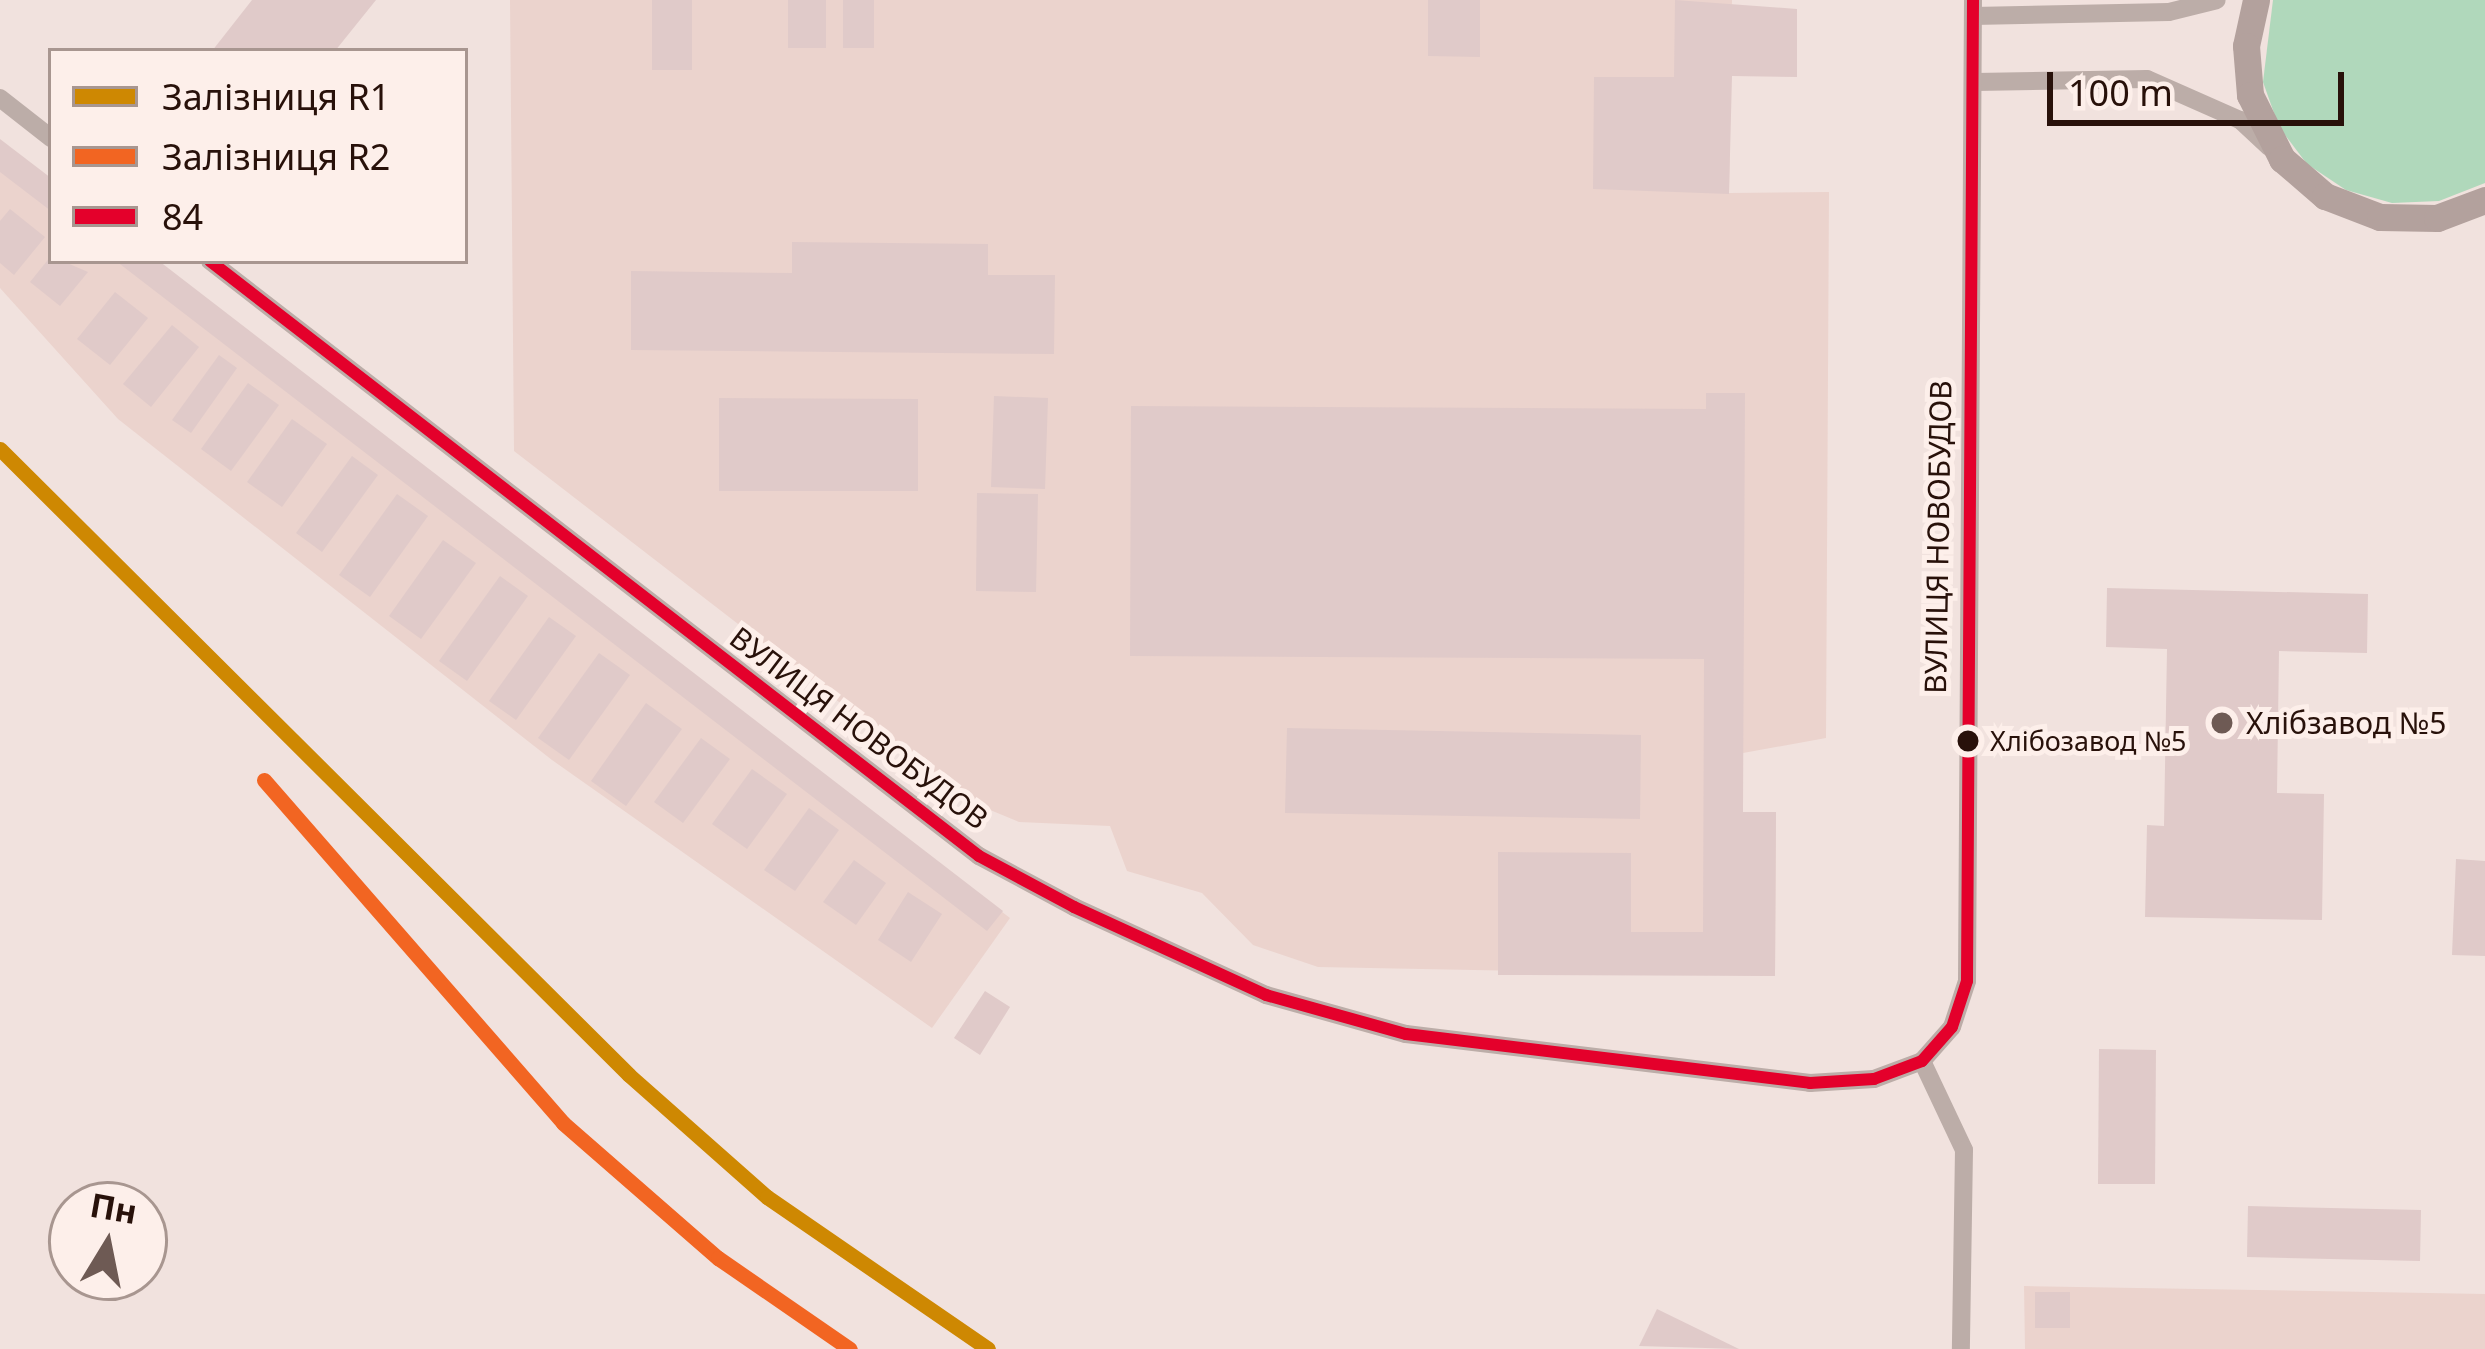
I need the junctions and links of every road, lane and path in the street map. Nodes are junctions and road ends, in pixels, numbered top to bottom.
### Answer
1 (2217, 0) edge
2 (2256, 0) edge
3 (1973, 8) edge
4 (1976, 82) junction
5 (0, 98) edge
6 (48, 136) edge
7 (2282, 159) junction
8 (2485, 200) edge
9 (214, 264) edge
10 (1922, 1061) junction
11 (1961, 1349) edge

1 - 3 street
2 - 7 street
3 - 4 street, ВУЛИЦЯ НОВОБУДОВ
4 - 7 street
4 - 10 street, ВУЛИЦЯ НОВОБУДОВ
5 - 6 street
7 - 8 street
9 - 10 street, ВУЛИЦЯ НОВОБУДОВ
10 - 11 street

